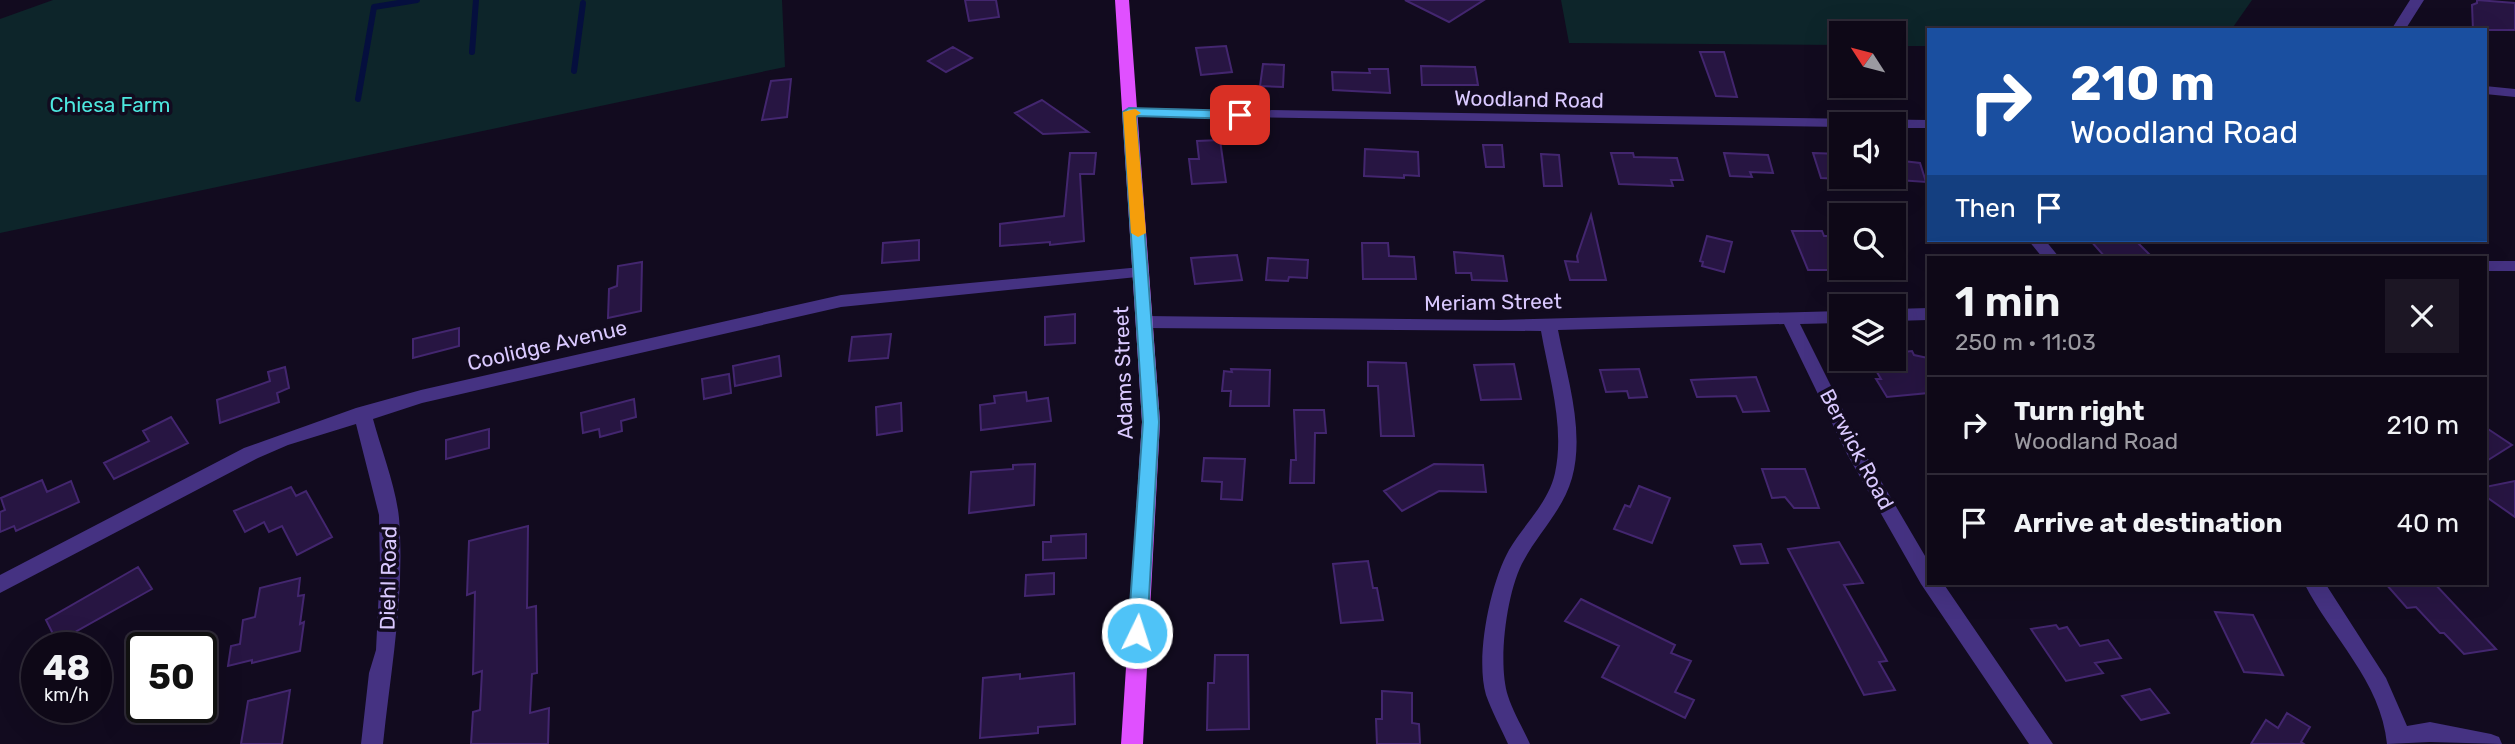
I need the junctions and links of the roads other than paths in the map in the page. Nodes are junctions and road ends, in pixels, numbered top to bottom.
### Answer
1 (1122, 0) edge
2 (2417, 0) edge
3 (2400, 28) edge
4 (2487, 90) edge
5 (2515, 93) edge
6 (1129, 112) junction
7 (1927, 124) edge
8 (2038, 242) edge
9 (2050, 256) edge
10 (2515, 266) edge
11 (2487, 267) edge
12 (1141, 272) junction
13 (1927, 314) edge
14 (1906, 315) edge
15 (1829, 317) edge
16 (1789, 318) junction
17 (1145, 321) junction
18 (1549, 325) junction
19 (362, 414) junction
20 (1927, 576) edge
21 (0, 584) edge
22 (1933, 585) edge
23 (2315, 585) edge
24 (2398, 740) edge
25 (372, 744) edge
26 (1132, 744) edge
27 (1520, 744) edge
28 (2042, 744) edge
29 (2491, 744) edge

1 - 6 main road, Adams Street
2 - 3 street
4 - 5 street
6 - 7 street, Woodland Road
6 - 12 main road, Adams Street
8 - 9 street
10 - 11 street
12 - 17 main road, Adams Street
12 - 19 street, Coolidge Avenue
13 - 14 street
15 - 16 street, Meriam Street
16 - 18 street, Meriam Street
16 - 20 street, Berwick Road
17 - 18 street, Meriam Street
17 - 26 main road, Adams Street
18 - 27 street
19 - 21 street, Coolidge Avenue
19 - 25 street, Diehl Road
22 - 28 street
23 - 24 street
24 - 29 street

